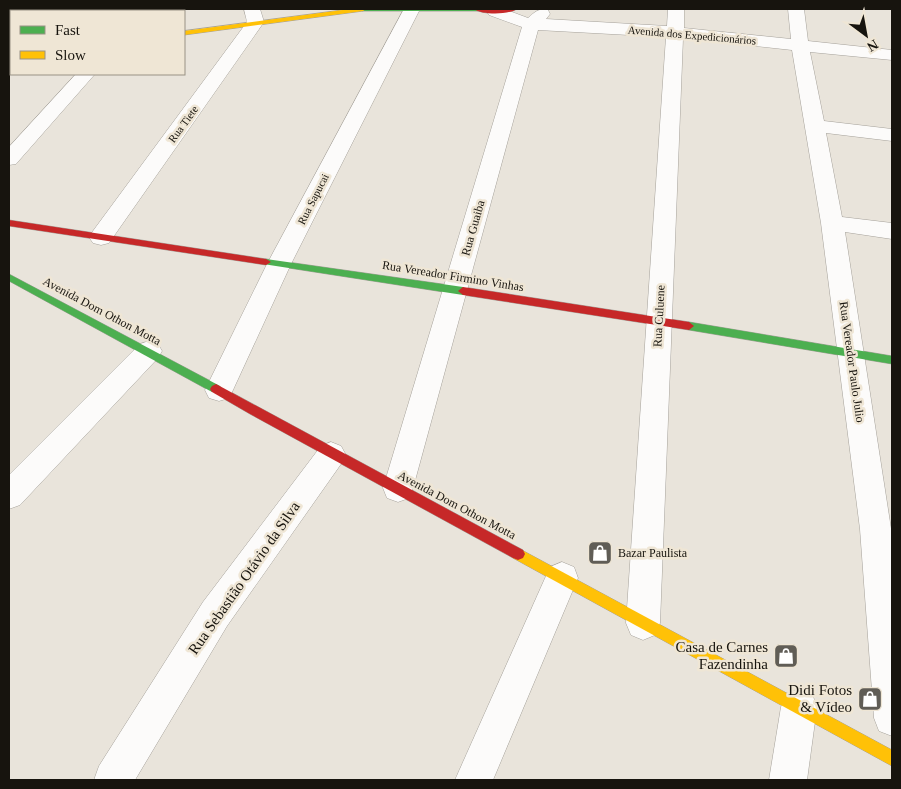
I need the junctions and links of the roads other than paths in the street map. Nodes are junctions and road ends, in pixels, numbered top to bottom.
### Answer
1 (363, 9) edge
2 (514, 9) edge
3 (796, 9) edge
4 (411, 10) junction
5 (483, 10) edge
6 (254, 16) edge
7 (536, 16) edge
8 (675, 20) edge
9 (185, 33) edge
10 (800, 45) junction
11 (892, 55) edge
12 (85, 75) edge
13 (815, 126) junction
14 (892, 135) edge
15 (9, 159) edge
16 (9, 223) edge
17 (832, 223) junction
18 (892, 231) edge
19 (101, 237) junction
20 (279, 264) junction
21 (9, 277) edge
22 (456, 291) junction
23 (659, 322) junction
24 (149, 351) junction
25 (850, 354) junction
26 (892, 360) edge
27 (219, 390) junction
28 (331, 455) junction
29 (398, 488) junction
30 (9, 495) edge
31 (884, 530) edge
32 (562, 578) junction
33 (643, 623) junction
34 (800, 707) junction
35 (892, 718) edge
36 (892, 758) edge
37 (113, 780) edge
38 (474, 780) edge
39 (788, 780) edge

1 - 4 main road
1 - 6 main road
2 - 5 main road
3 - 10 street, Rua Vereador Paulo Julio
4 - 5 main road
4 - 20 street, Rua Sapucai
5 - 7 street, Avenida dos Expedicionários
6 - 9 main road
6 - 19 street, Rua Tiete
7 - 8 street, Avenida dos Expedicionários
7 - 22 street, Rua Guaiba
8 - 10 street, Avenida dos Expedicionários
8 - 23 street, Rua Culuene
10 - 11 street, Avenida dos Expedicionários
10 - 13 street, Rua Vereador Paulo Julio
12 - 15 street
13 - 14 street
13 - 17 street, Rua Vereador Paulo Julio
16 - 19 main road, Rua Vereador Firmino Vinhas
17 - 18 street
17 - 25 street, Rua Vereador Paulo Julio
19 - 20 main road, Rua Vereador Firmino Vinhas
20 - 22 main road, Rua Vereador Firmino Vinhas
20 - 27 street, Rua Sapucai
21 - 24 main road, Avenida Dom Othon Motta
22 - 23 main road, Rua Vereador Firmino Vinhas
22 - 29 street, Rua Guaiba
23 - 25 main road, Rua Vereador Firmino Vinhas
23 - 33 street, Rua Culuene
24 - 27 main road, Avenida Dom Othon Motta
24 - 30 street
25 - 26 main road, Rua Vereador Firmino Vinhas
25 - 31 street, Rua Vereador Paulo Julio
27 - 28 main road, Avenida Dom Othon Motta
28 - 29 main road, Avenida Dom Othon Motta
28 - 37 street, Rua Sebastião Otávio da Silva
29 - 32 main road, Avenida Dom Othon Motta
31 - 35 street, Rua Vereador Paulo Julio
32 - 33 main road, Avenida Dom Othon Motta
32 - 38 street
33 - 34 main road, Avenida Dom Othon Motta
34 - 36 main road, Avenida Dom Othon Motta
34 - 39 street

